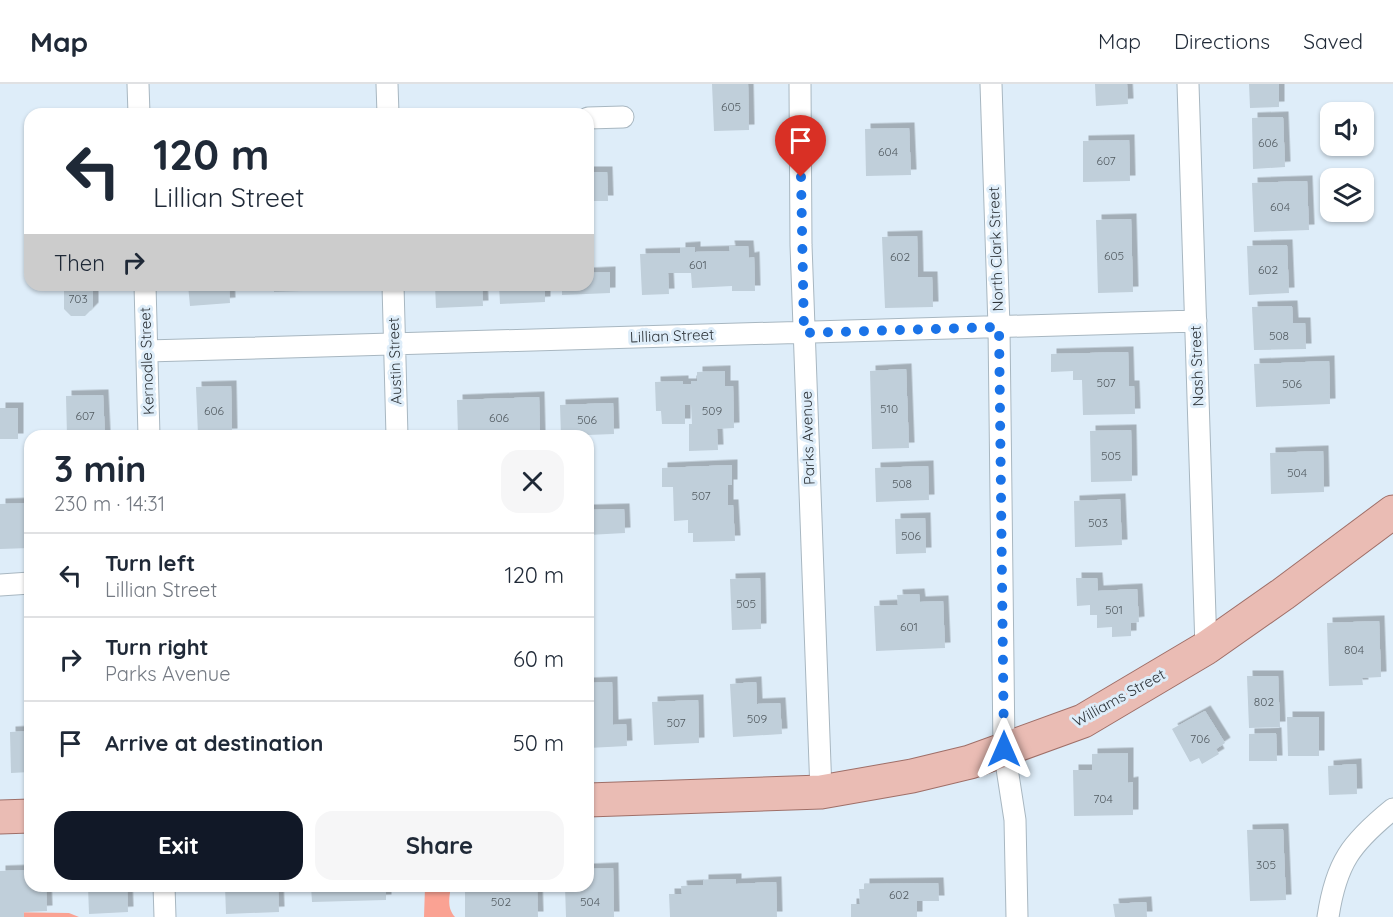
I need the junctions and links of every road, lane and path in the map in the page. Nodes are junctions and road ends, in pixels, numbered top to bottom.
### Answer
1 (138, 84) edge
2 (387, 84) edge
3 (800, 84) edge
4 (991, 84) edge
5 (1188, 84) edge
6 (139, 108) edge
7 (388, 108) edge
8 (623, 117) dead end
9 (594, 118) edge
10 (145, 291) edge
11 (393, 291) edge
12 (1196, 321) junction
13 (999, 327) junction
14 (804, 333) junction
15 (394, 344) junction
16 (147, 351) junction
17 (149, 430) edge
18 (397, 430) edge
19 (1393, 512) edge
20 (24, 584) edge
21 (0, 585) edge
22 (1206, 648) junction
23 (1004, 749) junction
24 (821, 792) junction
25 (594, 800) edge
26 (1393, 809) edge
27 (24, 816) edge
28 (0, 817) edge
29 (164, 892) edge
30 (165, 917) edge
31 (1017, 917) edge
32 (1328, 917) edge

1 - 6 street
2 - 7 street
3 - 14 street, Parks Avenue
4 - 13 street, North Clark Street
5 - 12 street, Nash Street
8 - 9 street
10 - 16 street, Kernodle Street
11 - 15 street, Austin Street
12 - 13 street, Lillian Street
12 - 22 street, Nash Street
13 - 14 street, Lillian Street
13 - 23 street, North Clark Street
14 - 15 street, Lillian Street
14 - 24 street, Parks Avenue
15 - 16 street, Lillian Street
15 - 18 street, Austin Street
16 - 17 street, Kernodle Street
19 - 22 main road, Williams Street
20 - 21 street
22 - 23 main road, Williams Street
23 - 24 main road, Williams Street
23 - 31 street, North Clark Street
24 - 25 main road, Williams Street
26 - 32 street
27 - 28 main road
29 - 30 street

